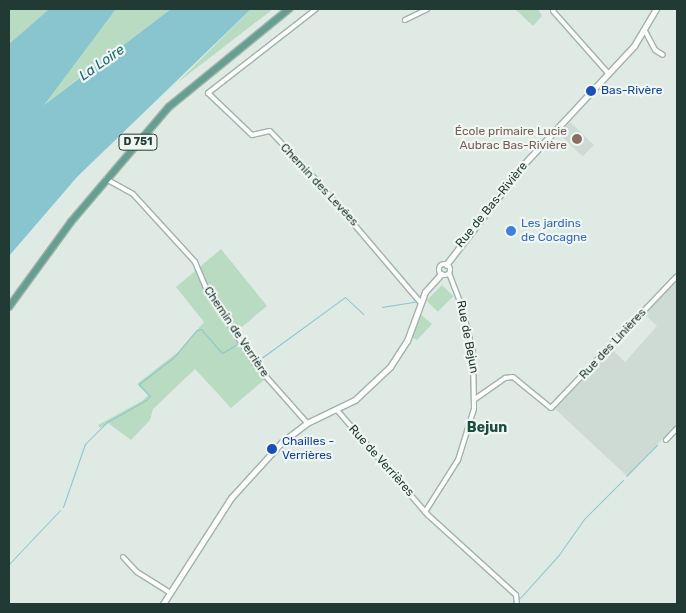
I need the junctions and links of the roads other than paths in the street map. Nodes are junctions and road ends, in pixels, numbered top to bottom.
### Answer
1 (289, 9) edge
2 (316, 9) edge
3 (428, 9) edge
4 (656, 9) edge
5 (553, 10) edge
6 (405, 20) dead end
7 (645, 31) junction
8 (663, 55) dead end
9 (609, 74) junction
10 (106, 179) junction
11 (446, 266) junction
12 (449, 273) junction
13 (441, 274) junction
14 (677, 276) edge
15 (420, 302) junction
16 (9, 306) edge
17 (475, 399) junction
18 (338, 410) junction
19 (307, 423) junction
20 (677, 428) edge
21 (666, 440) dead end
22 (425, 512) junction
23 (123, 557) dead end
24 (172, 594) junction
25 (162, 604) edge
26 (517, 604) edge

1 - 10 main road, D 751
2 - 15 street, Chemin des Levées
3 - 6 street
4 - 7 street, Rue de Bas-Rivière
5 - 9 street
7 - 8 street
7 - 9 street, Rue de Bas-Rivière
9 - 11 street, Rue de Bas-Rivière
10 - 16 main road, D 751
10 - 19 street, Chemin de Verrière
11 - 12 street
11 - 13 street, Rue de Bas-Rivière
12 - 13 street
12 - 17 street, Rue de Bejun
13 - 15 street
14 - 17 street, Rue des Linières
15 - 18 street
17 - 22 street, Rue de Bejun
18 - 19 street
18 - 22 street, Rue de Verrières
19 - 24 street
20 - 21 street
22 - 26 street, Rue de Verrières
23 - 24 street
24 - 25 street

